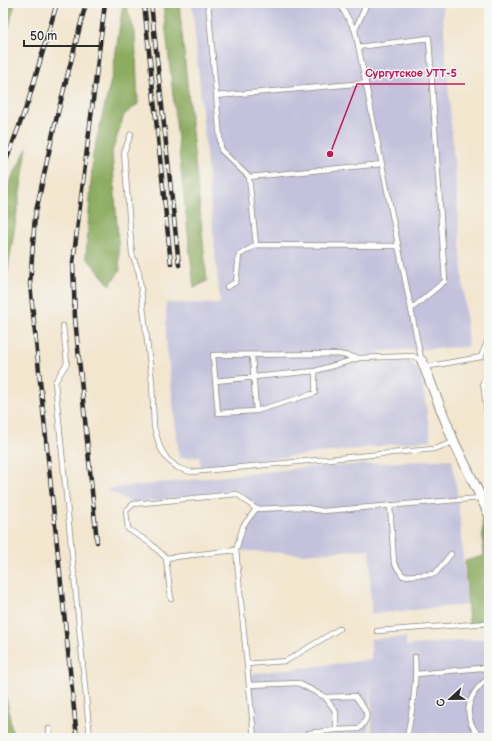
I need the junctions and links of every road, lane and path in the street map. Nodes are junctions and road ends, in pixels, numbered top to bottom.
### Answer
1 (208, 3) edge
2 (339, 3) edge
3 (367, 3) edge
4 (355, 30) junction
5 (358, 47) junction
6 (366, 83) junction
7 (216, 96) junction
8 (131, 134) dead end
9 (382, 164) junction
10 (249, 177) junction
11 (256, 245) junction
12 (398, 246) junction
13 (227, 287) dead end
14 (411, 310) junction
15 (63, 326) dead end
16 (489, 337) edge
17 (252, 354) junction
18 (359, 358) junction
19 (424, 364) junction
20 (315, 370) junction
21 (253, 377) junction
22 (215, 381) junction
23 (483, 382) dead end
24 (256, 411) junction
25 (489, 430) edge
26 (454, 442) junction
27 (482, 498) junction
28 (390, 505) junction
29 (256, 509) junction
30 (488, 509) edge
31 (236, 550) junction
32 (451, 554) dead end
33 (166, 558) junction
34 (171, 599) dead end
35 (489, 623) edge
36 (339, 629) dead end
37 (377, 631) dead end
38 (415, 657) dead end
39 (247, 664) junction
40 (489, 670) edge
41 (416, 674) junction
42 (489, 678) edge
43 (249, 685) junction
44 (325, 697) junction
45 (49, 729) dead end
46 (336, 730) junction
47 (309, 733) dead end
48 (50, 738) edge
49 (90, 738) edge
50 (254, 738) edge
51 (406, 738) edge
52 (482, 738) edge

1 - 7 lane
2 - 4 lane
3 - 4 lane
4 - 5 lane
5 - 6 lane
5 - 14 lane
6 - 7 lane
6 - 9 lane
7 - 10 lane
8 - 26 lane
9 - 10 lane
9 - 12 lane
10 - 11 lane
11 - 12 lane
11 - 13 lane
12 - 14 lane
14 - 19 lane
15 - 49 lane
16 - 19 lane
17 - 18 lane
17 - 21 lane
17 - 22 lane
18 - 19 lane
18 - 20 lane
19 - 26 street
20 - 21 lane
20 - 24 lane
21 - 22 lane
21 - 24 lane
22 - 24 lane
23 - 25 lane
26 - 27 street
27 - 28 lane
27 - 30 street
28 - 29 lane
28 - 32 lane
29 - 31 lane
29 - 33 lane
31 - 33 lane
31 - 39 lane
33 - 34 lane
35 - 37 lane
36 - 39 lane
38 - 41 lane
39 - 43 lane
40 - 41 lane
41 - 51 lane
42 - 52 lane
43 - 44 lane
43 - 50 lane
44 - 46 lane
44 - 46 lane
45 - 48 lane
46 - 47 lane

